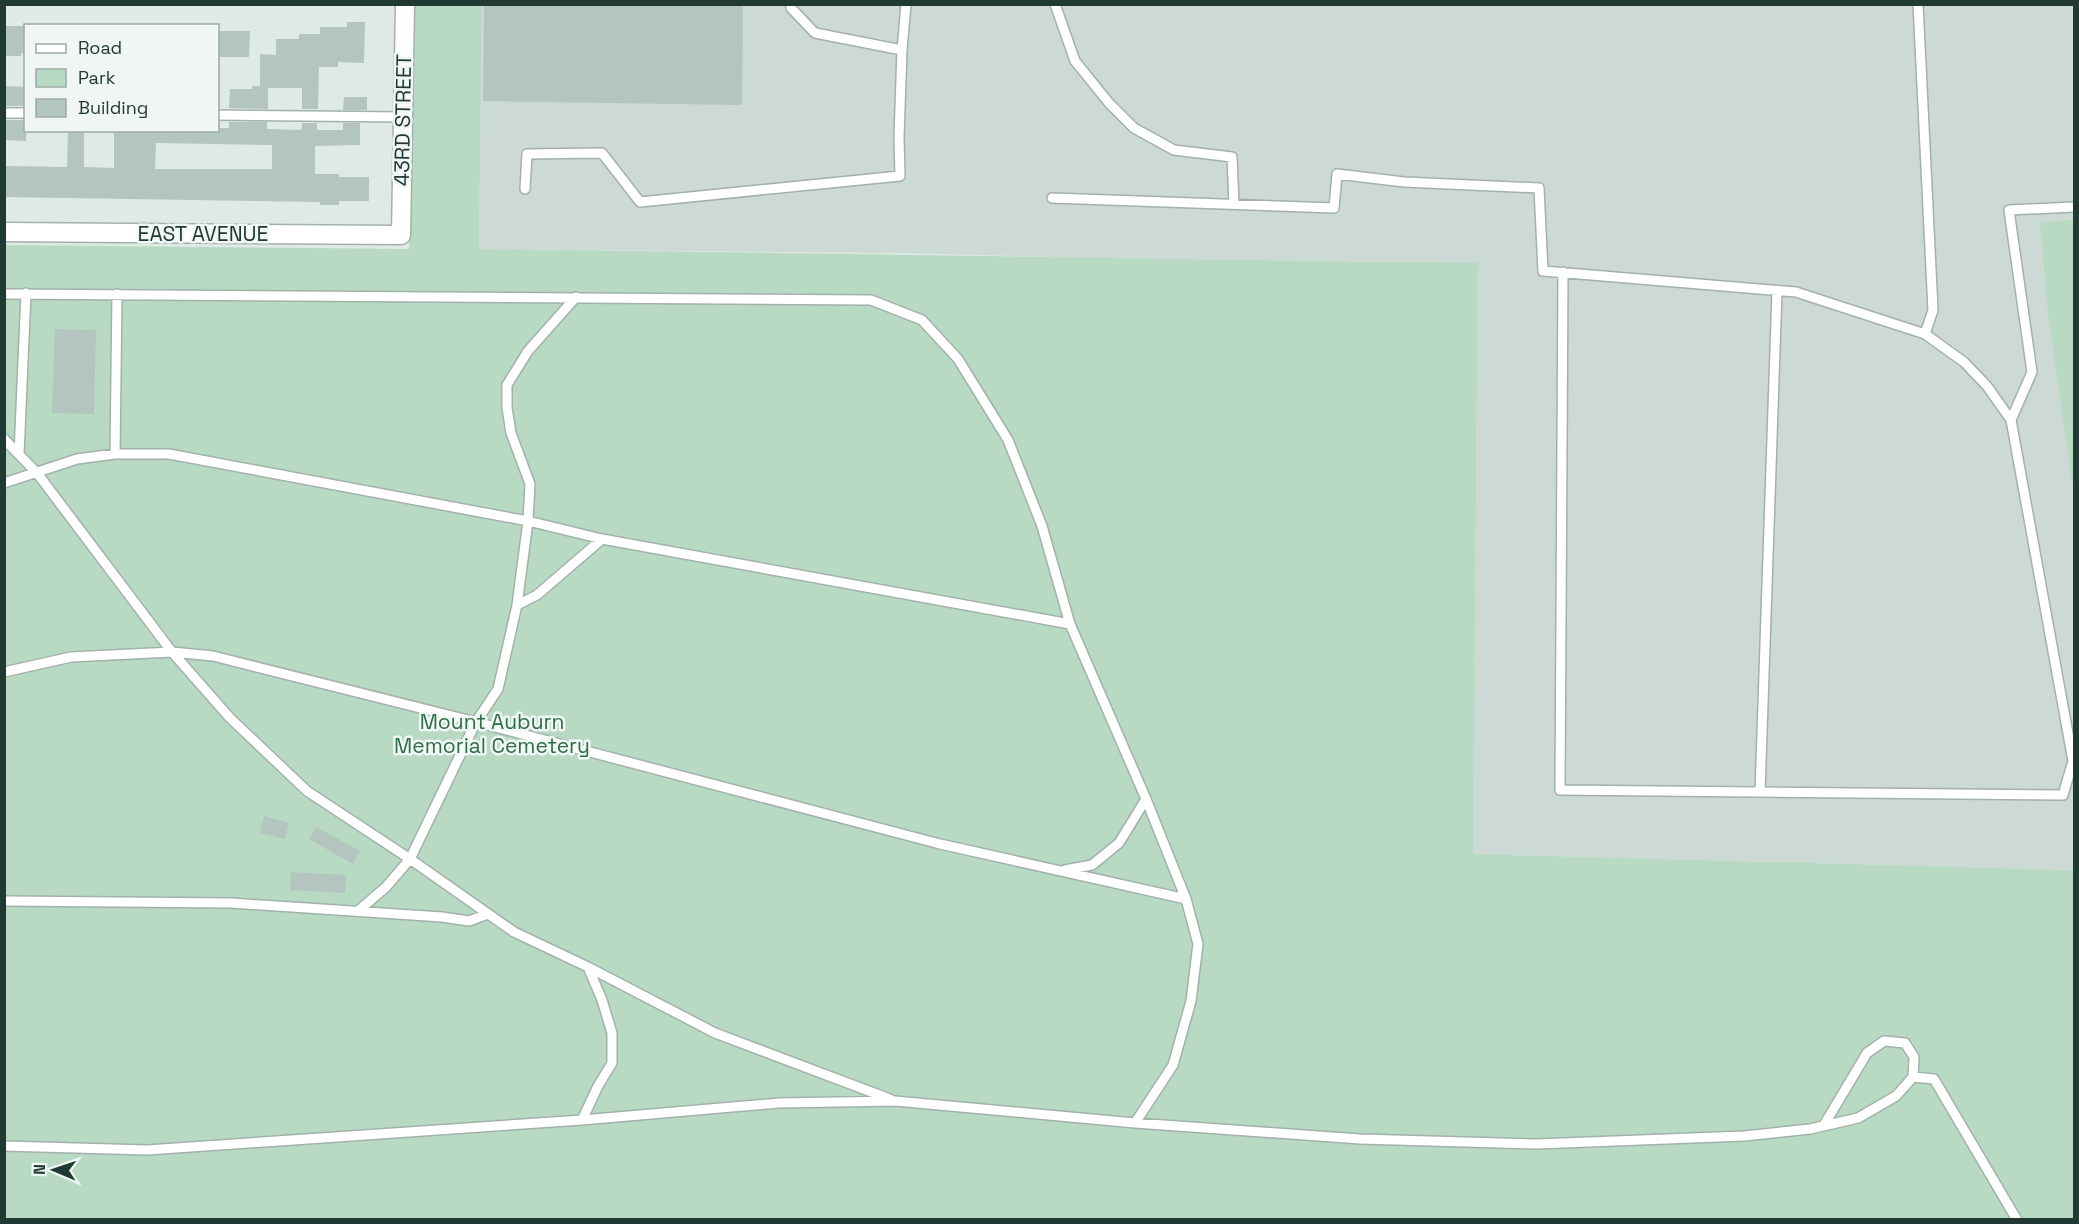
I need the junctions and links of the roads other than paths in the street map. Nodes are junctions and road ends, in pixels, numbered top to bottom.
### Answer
1 (405, 4) edge
2 (790, 4) edge
3 (906, 4) edge
4 (1055, 4) edge
5 (1918, 4) edge
6 (902, 50) junction
7 (4, 113) edge
8 (24, 113) edge
9 (219, 115) edge
10 (403, 117) junction
11 (525, 189) dead end
12 (1052, 198) dead end
13 (1234, 204) junction
14 (2074, 207) edge
15 (4, 232) edge
16 (401, 235) joint
17 (1563, 272) junction
18 (1777, 291) junction
19 (26, 292) junction
20 (4, 294) edge
21 (117, 294) junction
22 (576, 297) junction
23 (1925, 334) junction
24 (2011, 420) junction
25 (4, 439) edge
26 (19, 454) junction
27 (115, 454) junction
28 (37, 473) junction
29 (4, 483) edge
30 (528, 521) junction
31 (602, 539) junction
32 (517, 605) junction
33 (1070, 624) junction
34 (172, 652) junction
35 (4, 672) edge
36 (476, 722) junction
37 (1760, 792) junction
38 (1146, 799) junction
39 (410, 859) junction
40 (1061, 870) junction
41 (1186, 899) junction
42 (4, 901) edge
43 (358, 911) junction
44 (488, 914) junction
45 (588, 967) junction
46 (1912, 1077) junction
47 (895, 1101) junction
48 (582, 1120) junction
49 (1135, 1123) junction
50 (1824, 1125) junction
51 (4, 1146) edge
52 (2017, 1220) edge

1 - 10 street, 43RD STREET
2 - 6 lane
3 - 6 lane
4 - 13 lane
5 - 23 lane
6 - 11 lane
7 - 8 lane
9 - 10 lane
10 - 16 street, 43RD STREET
12 - 13 lane
13 - 17 lane
14 - 24 lane
15 - 16 street, EAST AVENUE
17 - 18 lane
17 - 37 lane
18 - 23 lane
18 - 37 lane
19 - 20 lane
19 - 21 lane
19 - 26 lane
21 - 22 lane
21 - 27 lane
22 - 30 lane
22 - 33 lane
23 - 24 lane
24 - 37 lane
25 - 26 lane
26 - 28 lane
27 - 28 lane
27 - 30 lane
28 - 29 lane
28 - 34 lane
30 - 31 lane
30 - 32 lane
31 - 32 lane
31 - 33 lane
32 - 36 lane
33 - 38 lane
34 - 35 lane
34 - 36 lane
34 - 39 lane
36 - 39 lane
36 - 40 lane
38 - 40 lane
38 - 41 lane
39 - 43 lane
39 - 44 lane
40 - 41 lane
41 - 49 lane
42 - 43 lane
43 - 44 lane
44 - 45 lane
45 - 47 lane
45 - 48 lane
46 - 50 lane
46 - 50 lane
46 - 52 lane
47 - 48 lane
47 - 49 lane
48 - 51 lane
49 - 50 lane

